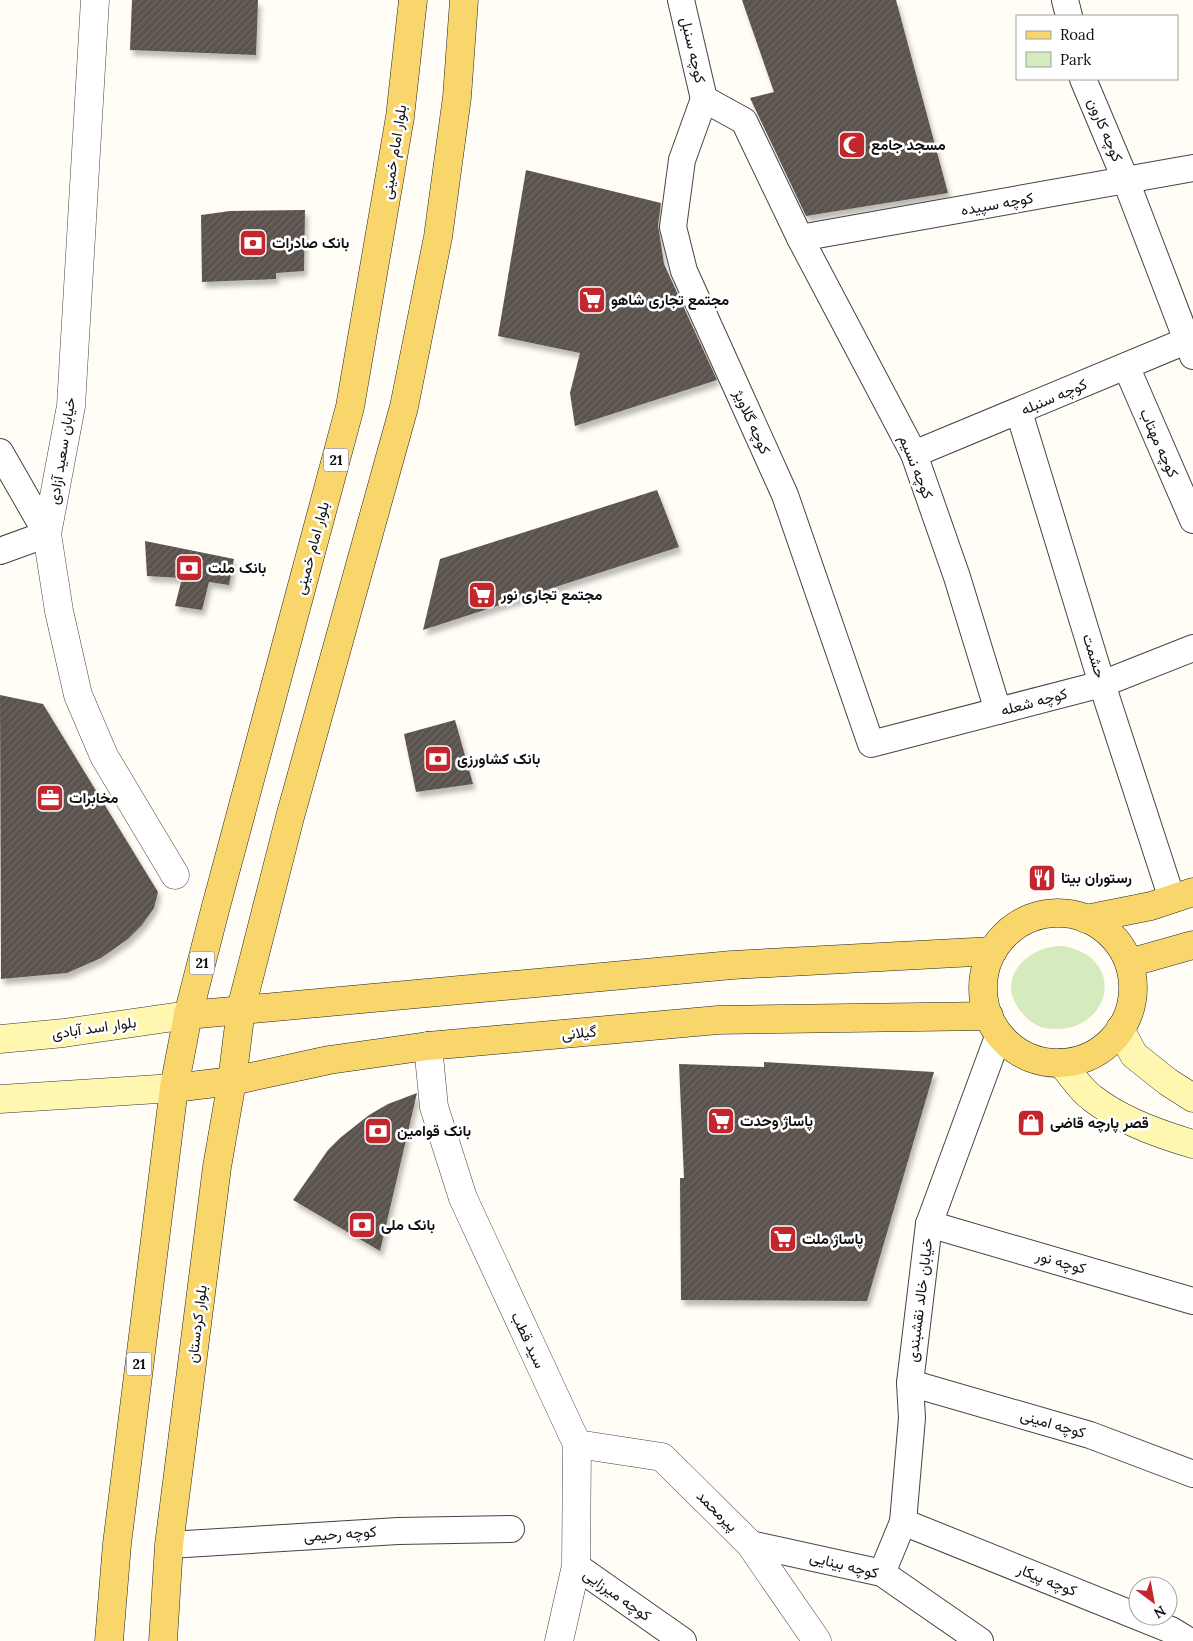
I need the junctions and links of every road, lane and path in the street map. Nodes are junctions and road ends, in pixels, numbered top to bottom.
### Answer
1 (95, 0) edge
2 (413, 0) edge
3 (464, 0) edge
4 (681, 0) edge
5 (1065, 0) edge
6 (1069, 15) edge
7 (1083, 80) edge
8 (704, 100) junction
9 (1193, 168) edge
10 (1126, 181) junction
11 (800, 238) junction
12 (1191, 345) edge
13 (1126, 366) junction
14 (1018, 412) junction
15 (0, 452) edge
16 (914, 454) junction
17 (1193, 520) edge
18 (48, 534) junction
19 (0, 551) edge
20 (1193, 648) edge
21 (1102, 684) junction
22 (998, 711) junction
23 (871, 744) joint
24 (175, 875) dead end
25 (1182, 896) edge
26 (1086, 918) junction
27 (1193, 945) edge
28 (993, 951) junction
29 (1129, 963) junction
30 (241, 1009) junction
31 (188, 1015) junction
32 (994, 1025) junction
33 (1120, 1029) junction
34 (0, 1039) edge
35 (428, 1046) junction
36 (1062, 1062) junction
37 (232, 1081) junction
38 (174, 1088) junction
39 (1193, 1098) edge
40 (0, 1099) edge
41 (1193, 1144) edge
42 (929, 1224) junction
43 (1193, 1301) edge
44 (910, 1383) junction
45 (577, 1444) junction
46 (1193, 1474) edge
47 (903, 1522) junction
48 (511, 1528) dead end
49 (750, 1544) junction
50 (170, 1545) junction
51 (576, 1566) junction
52 (882, 1573) junction
53 (109, 1641) edge
54 (163, 1641) edge
55 (559, 1641) edge
56 (683, 1641) edge
57 (817, 1641) edge
58 (980, 1641) edge
59 (1189, 1641) edge

1 - 18 street, خیابان سعید آزادی
2 - 31 main road, بلوار امام خمینی / 21
3 - 30 main road
4 - 8 street, کوچه سنبل
5 - 6 street
7 - 10 street, کوچه کارون
8 - 11 street, کوچه نسیم
8 - 23 street, کوچه گلاویژ
9 - 10 street, کوچه سپیده
10 - 11 street, کوچه سپیده
10 - 12 street, کوچه کارون
11 - 16 street, کوچه نسیم
12 - 13 street, کوچه سنبله
13 - 14 street, کوچه سنبله
13 - 17 street, کوچه مهتاب
14 - 16 street, کوچه سنبله
14 - 21 street, حشمت
15 - 18 street
16 - 22 street, کوچه نسیم
18 - 19 street
18 - 24 street, خیابان سعید آزادی
20 - 21 street, کوچه شعله
21 - 22 street, کوچه شعله
21 - 25 street, حشمت
22 - 23 street, کوچه شعله
25 - 26 main road
26 - 28 main road
26 - 29 main road
27 - 29 main road
28 - 30 main road
28 - 32 main road
29 - 33 main road
30 - 31 main road
30 - 37 main road, بلوار کردستان
31 - 34 main road, بلوار اسد آبادی
31 - 38 main road, بلوار امام خمینی / 21
32 - 35 main road, گیلانی
32 - 36 main road
32 - 42 street, خیابان خالد نقشبندی
33 - 36 main road
33 - 39 main road
35 - 37 main road, گیلانی
35 - 45 street, سید قطب
36 - 41 main road
37 - 38 main road, گیلانی
37 - 50 main road, بلوار کردستان
38 - 40 main road
38 - 53 main road, 21
42 - 43 street, کوچه نور
42 - 44 street, خیابان خالد نقشبندی
44 - 46 street, کوچه امینی
44 - 47 street, خیابان خالد نقشبندی
45 - 49 street, پیرمحمد
45 - 51 street, سید قطب
47 - 52 street, خیابان خالد نقشبندی
47 - 59 street, کوچه پیکار
48 - 50 street, کوچه رحیمی
49 - 52 street, کوچه بینایی
49 - 57 street, پیرمحمد
50 - 54 main road, بلوار کردستان
51 - 55 street, سید قطب
51 - 56 street, کوچه میرزایی
52 - 58 street, کوچه بینایی

